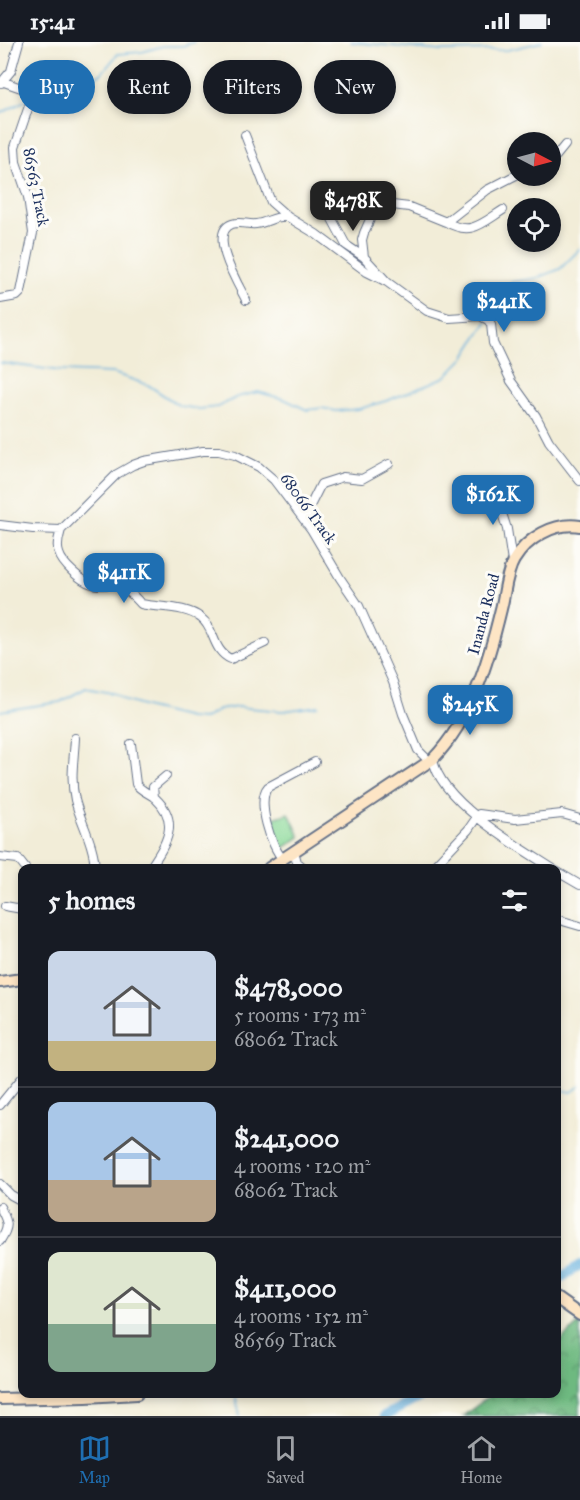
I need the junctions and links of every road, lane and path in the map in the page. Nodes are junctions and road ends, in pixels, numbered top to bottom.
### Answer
1 (18, 42) edge
2 (2, 83) edge
3 (245, 135) dead end
4 (565, 145) dead end
5 (561, 150) edge
6 (507, 180) edge
7 (502, 210) dead end
8 (288, 217) junction
9 (331, 217) dead end
10 (446, 222) junction
11 (364, 257) junction
12 (387, 282) junction
13 (0, 299) edge
14 (246, 300) dead end
15 (389, 464) dead end
16 (580, 481) edge
17 (494, 485) dead end
18 (306, 523) junction
19 (0, 525) edge
20 (580, 526) edge
21 (61, 530) junction
22 (512, 563) junction
23 (265, 643) dead end
24 (75, 738) dead end
25 (131, 744) dead end
26 (431, 760) junction
27 (315, 762) dead end
28 (166, 776) dead end
29 (154, 797) junction
30 (476, 816) junction
31 (580, 819) edge
32 (294, 851) junction
33 (0, 857) edge
34 (283, 859) junction
35 (22, 864) edge
36 (95, 864) edge
37 (153, 864) edge
38 (275, 864) edge
39 (299, 864) edge
40 (436, 864) edge
41 (545, 864) edge
42 (561, 874) edge
43 (580, 885) edge
44 (5, 906) dead end
45 (18, 907) edge
46 (561, 921) edge
47 (580, 927) edge
48 (18, 980) edge
49 (0, 982) edge
50 (18, 1083) edge
51 (0, 1105) edge
52 (0, 1184) edge
53 (18, 1199) edge
54 (0, 1207) edge
55 (0, 1241) edge
56 (561, 1302) edge
57 (580, 1315) edge
58 (43, 1398) edge
59 (0, 1399) edge

1 - 2 street
2 - 13 street, 86563 Track
3 - 8 street
4 - 5 street
6 - 10 street
7 - 10 street
8 - 12 street
8 - 14 street
9 - 11 street
10 - 11 street
11 - 12 street
12 - 16 street
15 - 18 street
17 - 22 street
18 - 21 street, 68066 Track
18 - 26 street, 68066 Track
19 - 21 street
20 - 22 street, Inanda Road
21 - 23 street
22 - 26 street, Inanda Road
24 - 36 street
25 - 29 street
26 - 30 street, 68066 Track
26 - 32 street, Inanda Road
27 - 34 street
28 - 29 street
29 - 37 street
30 - 31 street
30 - 40 street
30 - 41 street, 68066 Track
32 - 34 street, Inanda Road
32 - 39 street
33 - 35 street
34 - 38 street, Inanda Road
42 - 43 street, 68066 Track
44 - 45 street
46 - 47 street
48 - 49 street
50 - 51 street
52 - 53 street
54 - 55 street
56 - 57 street
58 - 59 street

